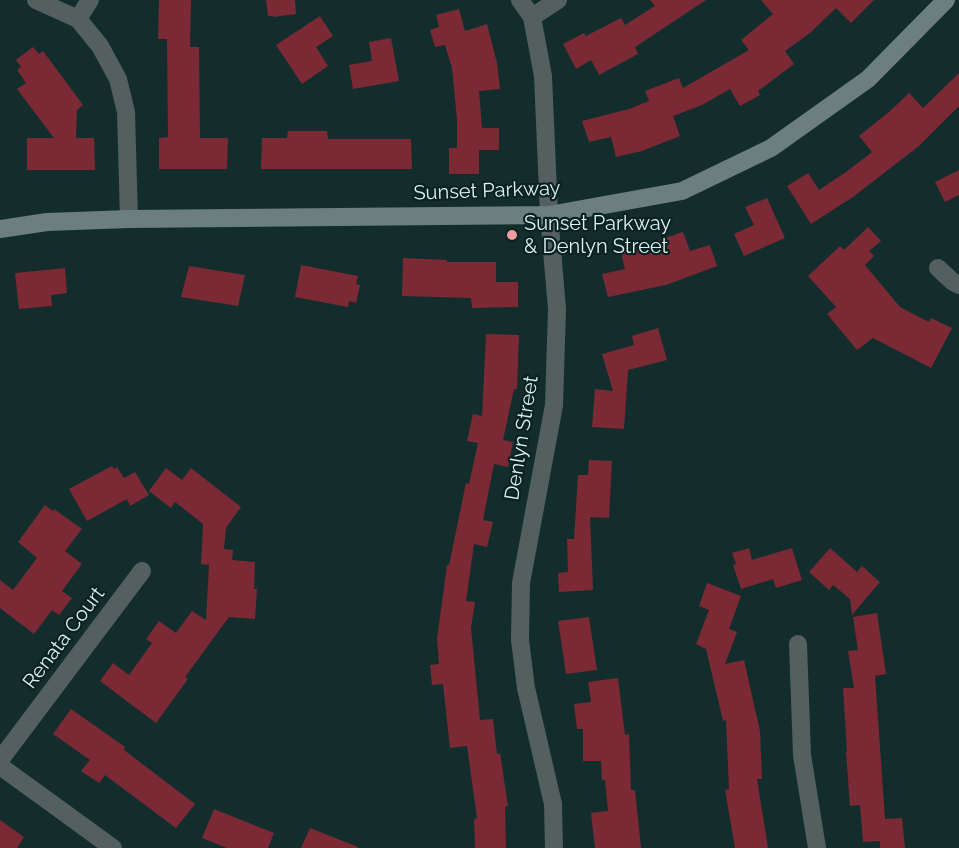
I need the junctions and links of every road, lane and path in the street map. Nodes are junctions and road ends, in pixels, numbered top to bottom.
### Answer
1 (36, 0) edge
2 (90, 0) edge
3 (520, 0) edge
4 (558, 0) edge
5 (946, 0) edge
6 (532, 18) junction
7 (78, 19) junction
8 (549, 214) junction
9 (129, 219) junction
10 (0, 229) edge
11 (938, 268) dead end
12 (959, 285) edge
13 (142, 571) dead end
14 (798, 644) dead end
15 (0, 760) edge
16 (0, 766) edge
17 (112, 848) edge
18 (554, 848) edge
19 (817, 848) edge

1 - 7 street
2 - 7 street
3 - 6 street, Denlyn Street
4 - 6 street
5 - 8 main road, Sunset Parkway
6 - 8 street, Denlyn Street
7 - 9 street
8 - 9 main road, Sunset Parkway
8 - 18 street, Denlyn Street
9 - 10 main road, Sunset Parkway
11 - 12 street
13 - 15 street, Renata Court
14 - 19 street
16 - 17 street

